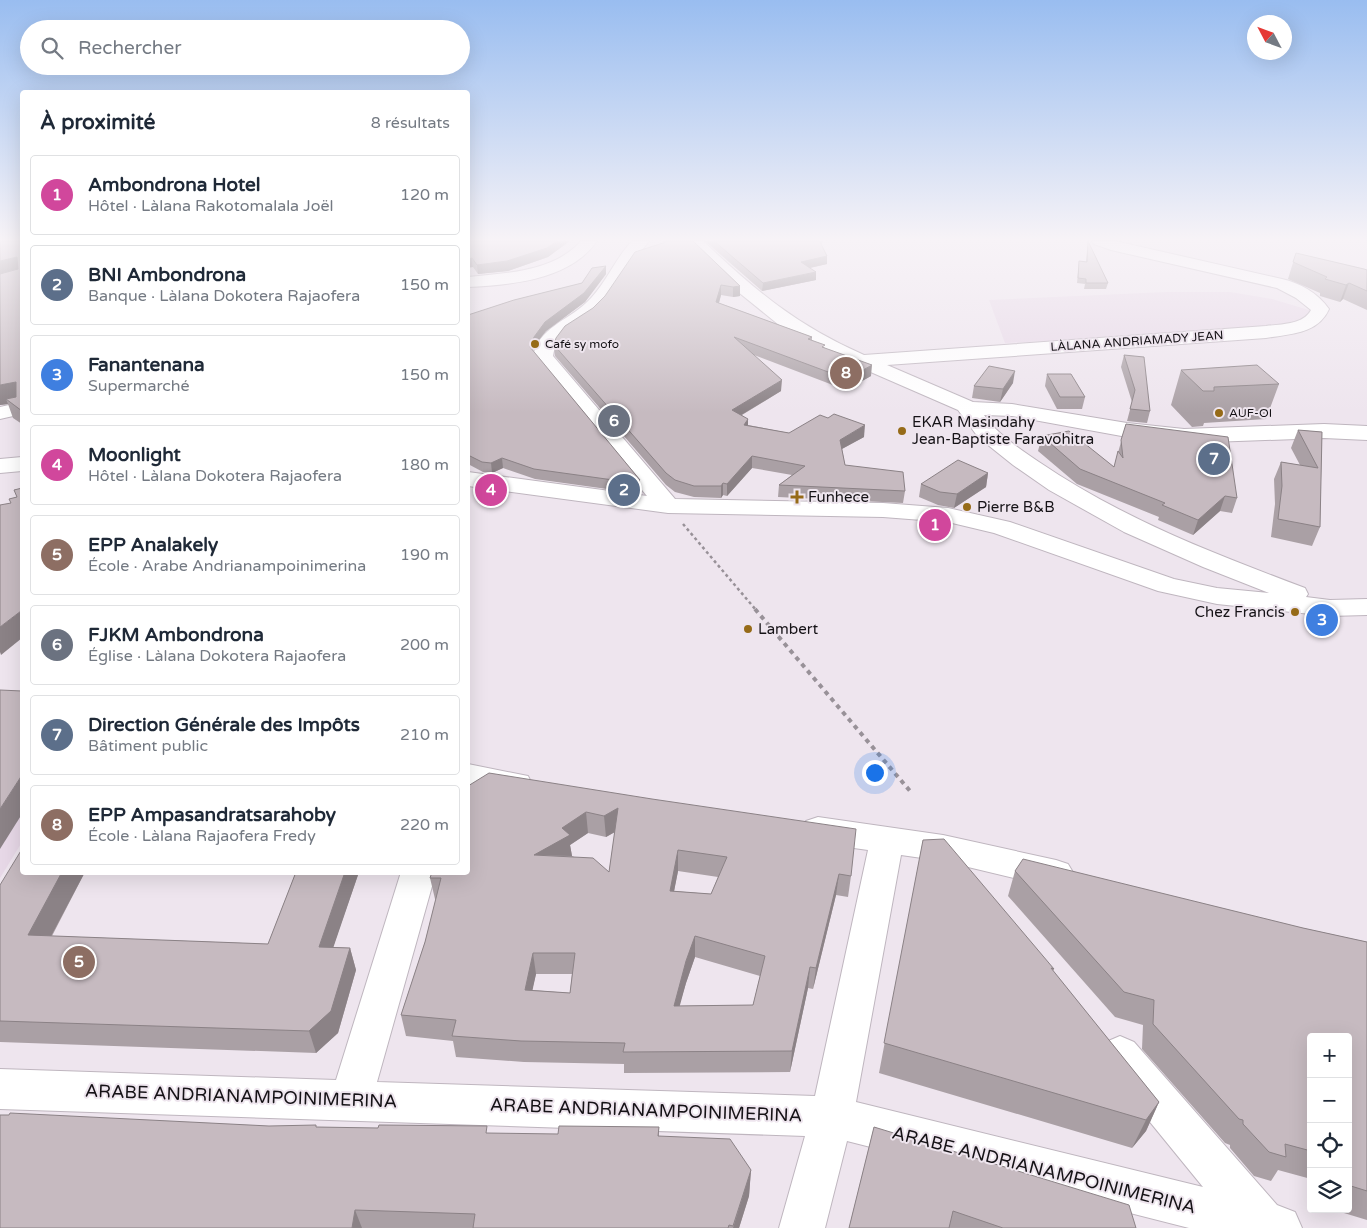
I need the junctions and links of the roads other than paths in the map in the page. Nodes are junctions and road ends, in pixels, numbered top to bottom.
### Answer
1 (601, 298) edge
2 (755, 298) edge
3 (1311, 298) edge
4 (864, 360) junction
5 (20, 408) edge
6 (968, 408) junction
7 (0, 413) edge
8 (1367, 433) edge
9 (20, 464) edge
10 (0, 466) edge
11 (470, 479) edge
12 (668, 506) junction
13 (1330, 608) junction
14 (1367, 608) edge
15 (1367, 619) edge
16 (470, 776) edge
17 (545, 788) edge
18 (790, 826) edge
19 (887, 840) junction
20 (943, 848) junction
21 (418, 875) edge
22 (1085, 881) edge
23 (982, 893) edge
24 (1097, 1028) edge
25 (0, 1089) edge
26 (351, 1100) junction
27 (832, 1117) junction
28 (1266, 1227) edge
29 (802, 1228) edge

1 - 12 street
2 - 4 street
3 - 4 street, LÀLANA ANDRIAMADY JEAN
4 - 6 street
5 - 7 street
6 - 8 street
6 - 13 street
9 - 10 street
11 - 12 street
12 - 13 street
13 - 14 street
13 - 15 street
16 - 17 street
18 - 19 street
19 - 20 street
19 - 27 street
20 - 22 street
20 - 23 street
21 - 26 street
24 - 28 street
25 - 26 street, ARABE ANDRIANAMPOINIMERINA
26 - 27 street, ARABE ANDRIANAMPOINIMERINA
27 - 28 street, ARABE ANDRIANAMPOINIMERINA
27 - 29 street

